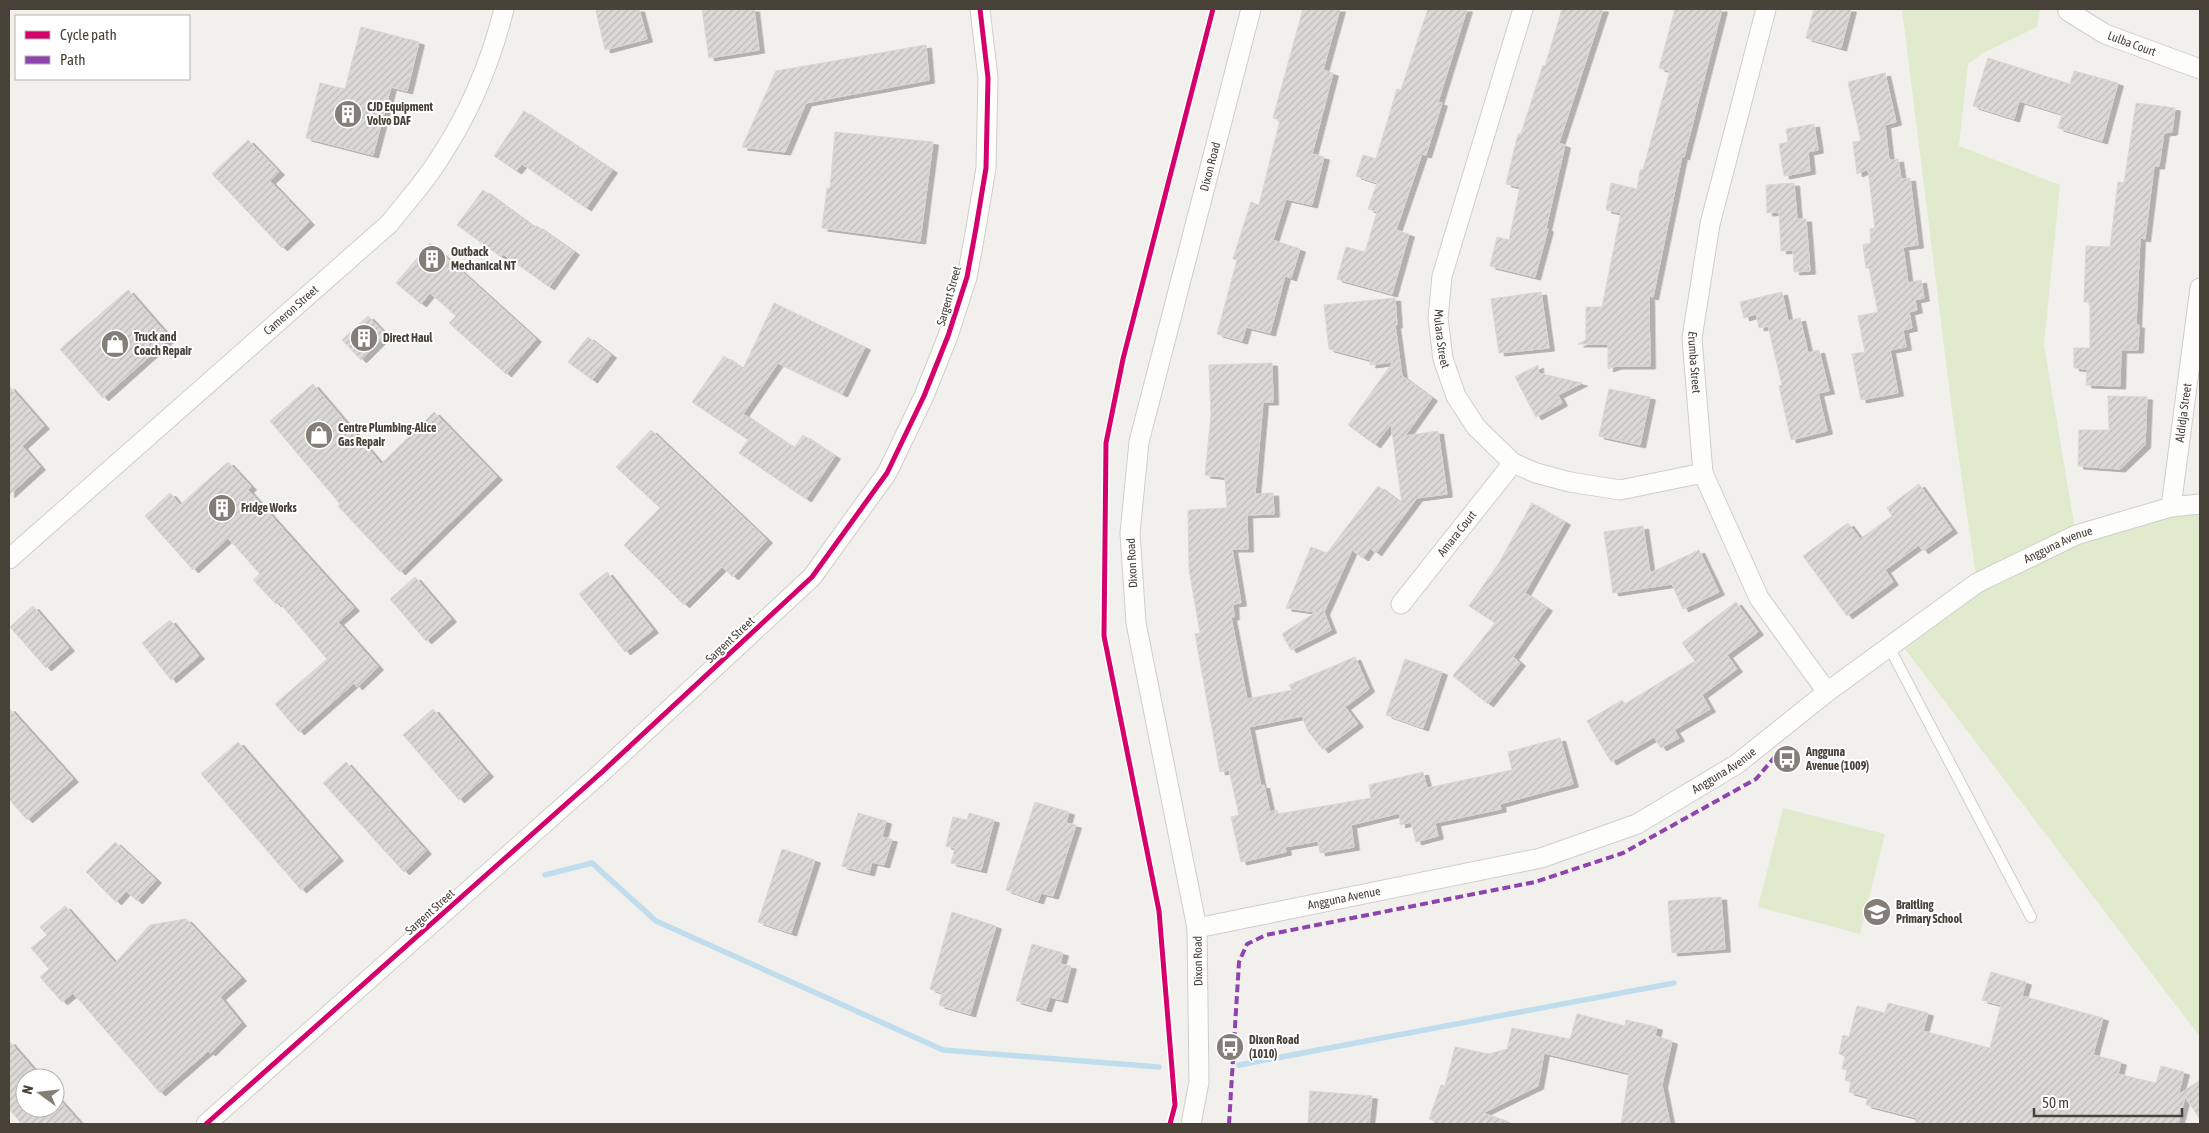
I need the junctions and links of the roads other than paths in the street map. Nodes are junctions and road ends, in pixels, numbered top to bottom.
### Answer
1 (504, 9) edge
2 (980, 9) edge
3 (1251, 9) edge
4 (1523, 9) edge
5 (1766, 9) edge
6 (2068, 11) dead end
7 (2200, 69) edge
8 (2200, 288) edge
9 (1513, 462) junction
10 (1703, 473) junction
11 (2200, 504) edge
12 (2172, 507) junction
13 (9, 559) edge
14 (1401, 604) dead end
15 (1889, 647) junction
16 (1827, 692) junction
17 (2032, 917) dead end
18 (1197, 928) junction
19 (206, 1124) edge
20 (1190, 1124) edge

1 - 13 street, Cameron Street
2 - 19 street, Sargent Street
3 - 18 street, Dixon Road
4 - 9 street, Mulara Street
5 - 10 street, Erumba Street
6 - 7 street, Lulba Court
8 - 12 street, Aldidja Street
9 - 10 street, Mulara Street
9 - 14 street, Amara Court
10 - 16 street, Erumba Street
11 - 12 street, Angguna Avenue
12 - 15 street, Angguna Avenue
15 - 16 street, Angguna Avenue
15 - 17 lane
16 - 18 street, Angguna Avenue
18 - 20 street, Dixon Road

